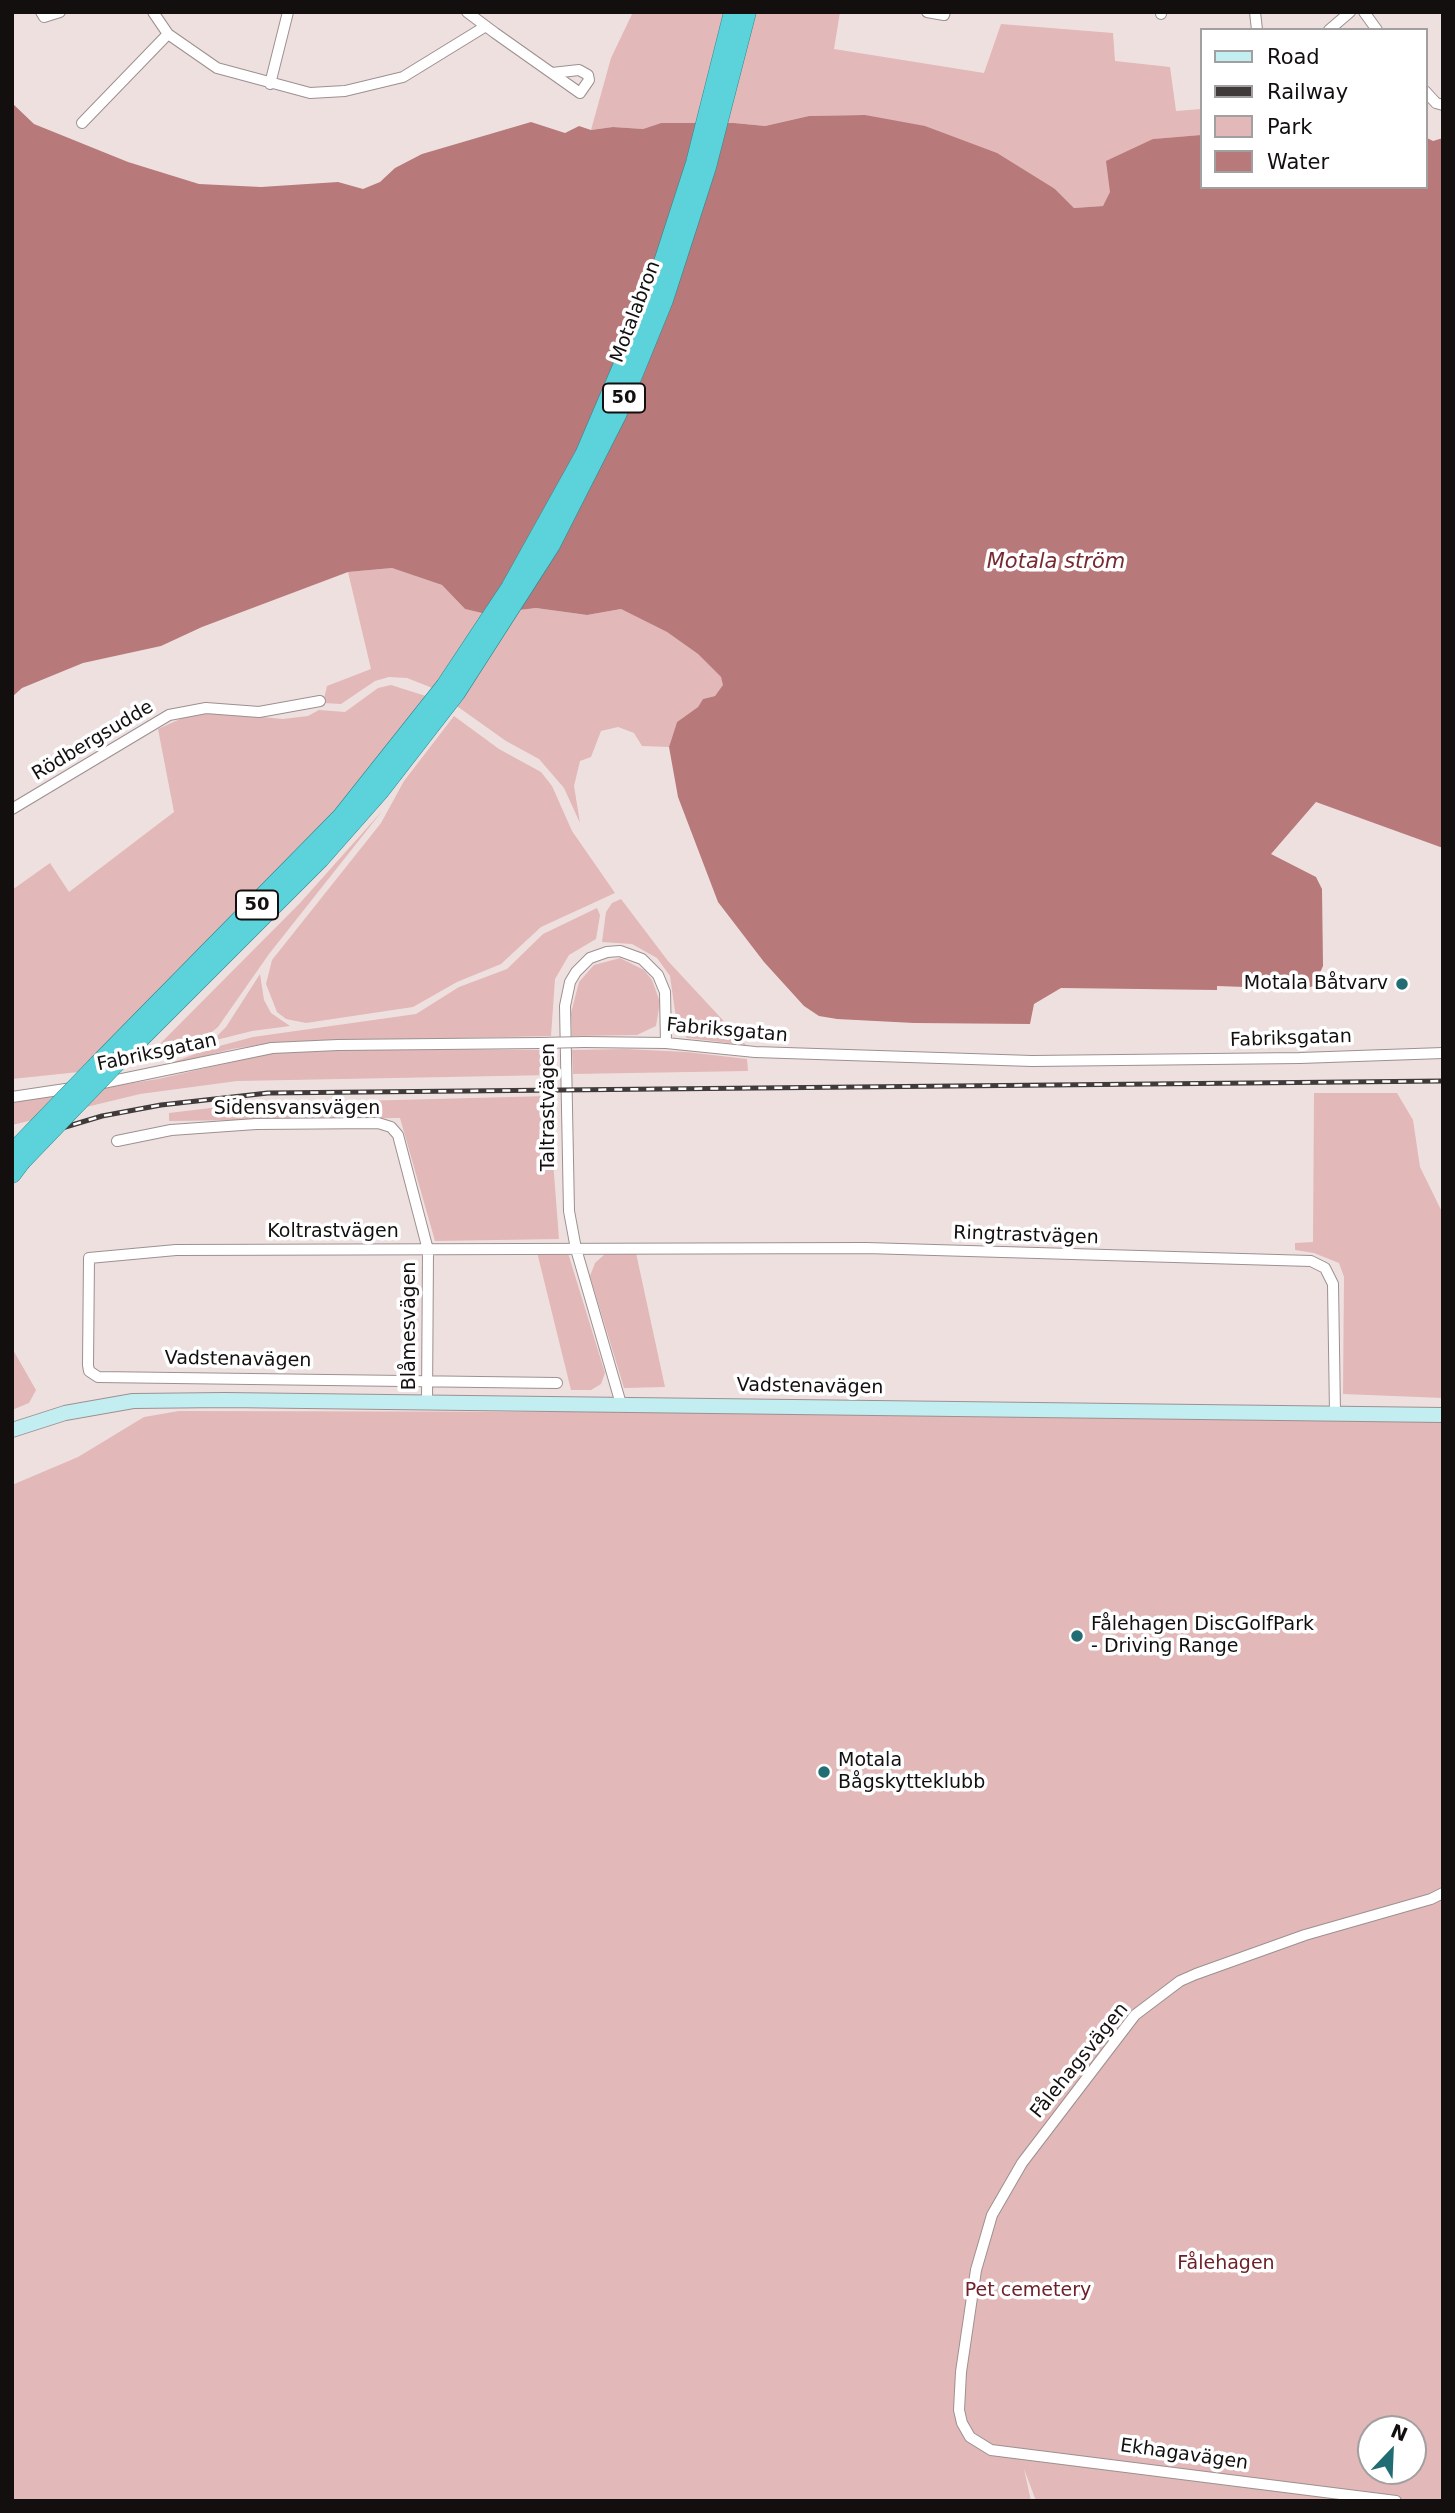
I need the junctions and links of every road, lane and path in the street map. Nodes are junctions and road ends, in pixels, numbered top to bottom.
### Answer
1 (60, 12) edge
2 (153, 12) edge
3 (288, 12) edge
4 (467, 12) edge
5 (733, 12) edge
6 (747, 12) edge
7 (927, 12) edge
8 (945, 12) edge
9 (1350, 12) edge
10 (1364, 12) edge
11 (43, 15) edge
12 (486, 26) junction
13 (1331, 28) edge
14 (1376, 28) edge
15 (168, 34) junction
16 (552, 73) dead end
17 (270, 84) junction
18 (82, 123) dead end
19 (320, 701) dead end
20 (412, 741) junction
21 (12, 809) edge
22 (666, 1042) junction
23 (1443, 1053) edge
24 (12, 1097) edge
25 (117, 1141) dead end
26 (14, 1165) edge
27 (576, 1249) junction
28 (428, 1250) junction
29 (89, 1371) joint
30 (426, 1381) junction
31 (557, 1383) dead end
32 (177, 1401) junction
33 (427, 1402) junction
34 (621, 1404) junction
35 (1335, 1413) junction
36 (1443, 1415) edge
37 (12, 1430) edge
38 (12, 1438) edge
39 (1443, 1893) edge
40 (970, 2437) joint
41 (1396, 2501) edge

1 - 11 street
2 - 15 street
3 - 17 street
4 - 12 street
5 - 20 highway, Motalabron / 50
6 - 20 highway, Motalabron / 50
7 - 8 street
9 - 13 street
10 - 14 street
12 - 16 street
12 - 17 street
15 - 17 street
15 - 18 street
19 - 21 street, Rödbergsudde
20 - 26 highway, 50, bridge
20 - 26 highway, 50, bridge
22 - 23 street, Fabriksgatan
22 - 24 street, Fabriksgatan, bridge
22 - 27 street, Taltrastvägen
25 - 28 street, Sidensvansvägen
27 - 28 street, Koltrastvägen
27 - 34 street, Taltrastvägen
27 - 35 street, Ringtrastvägen
28 - 29 street, Koltrastvägen
28 - 30 street, Blåmesvägen
29 - 30 street, Vadstenavägen
30 - 31 street, Vadstenavägen
30 - 33 street, Blåmesvägen
32 - 33 main road, Vadstenavägen
32 - 37 main road, Vadstenavägen
32 - 38 main road, Vadstenavägen
33 - 34 main road, Vadstenavägen
34 - 35 main road, Vadstenavägen
35 - 36 main road, Vadstenavägen
39 - 40 street, Fålehagsvägen
40 - 41 street, Ekhagavägen

